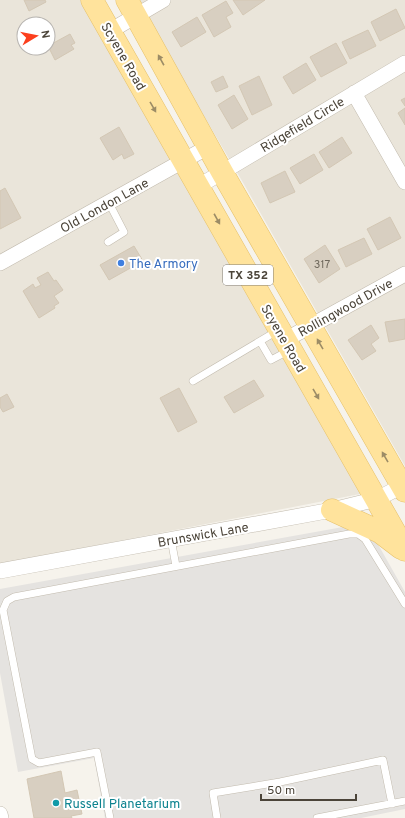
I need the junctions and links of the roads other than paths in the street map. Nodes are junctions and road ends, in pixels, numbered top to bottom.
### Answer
1 (92, 0) edge
2 (163, 0) edge
3 (132, 8) edge
4 (110, 31) junction
5 (405, 63) edge
6 (354, 93) junction
7 (208, 147) junction
8 (185, 161) junction
9 (222, 172) junction
10 (405, 182) edge
11 (199, 186) junction
12 (109, 203) junction
13 (108, 242) dead end
14 (0, 262) edge
15 (405, 274) edge
16 (310, 326) junction
17 (284, 340) junction
18 (260, 341) junction
19 (193, 381) dead end
20 (404, 488) edge
21 (377, 499) junction
22 (332, 510) junction
23 (171, 539) junction
24 (405, 550) edge
25 (176, 566) junction
26 (0, 570) edge
27 (405, 604) edge
28 (405, 801) edge
29 (392, 804) junction
30 (0, 814) edge
31 (1, 818) edge
32 (110, 818) edge
33 (217, 818) edge
34 (317, 818) edge

1 - 4 main road, Scyene Road / TX 352
2 - 3 street
3 - 4 street
7 -> 3 main road, TX 352
4 -> 8 main road, Scyene Road / TX 352
5 - 6 street, Ridgefield Circle
6 - 9 street, Ridgefield Circle
6 - 10 street
7 - 8 street, Old London Lane
7 - 9 main road, TX 352
8 - 11 main road, Scyene Road / TX 352
8 - 12 street, Old London Lane
9 - 11 street, Ridgefield Circle
9 - 16 main road, TX 352
11 -> 17 main road, Scyene Road / TX 352
12 - 13 lane
12 - 14 street, Old London Lane
15 - 16 street, Rollingwood Drive
16 - 17 street, Rollingwood Drive
20 -> 16 main road, TX 352
17 - 18 lane
17 - 18 lane
17 -> 21 main road, Scyene Road / TX 352
18 - 19 lane
20 - 21 street, Brunswick Lane
21 - 22 street, Brunswick Lane
21 - 24 main road, Scyene Road / TX 352
22 - 23 street, Brunswick Lane
22 - 24 main road
23 - 25 lane
23 - 26 street, Brunswick Lane
25 - 27 lane
25 - 32 lane
28 - 29 lane
29 - 33 lane
29 - 34 lane
30 - 31 street

